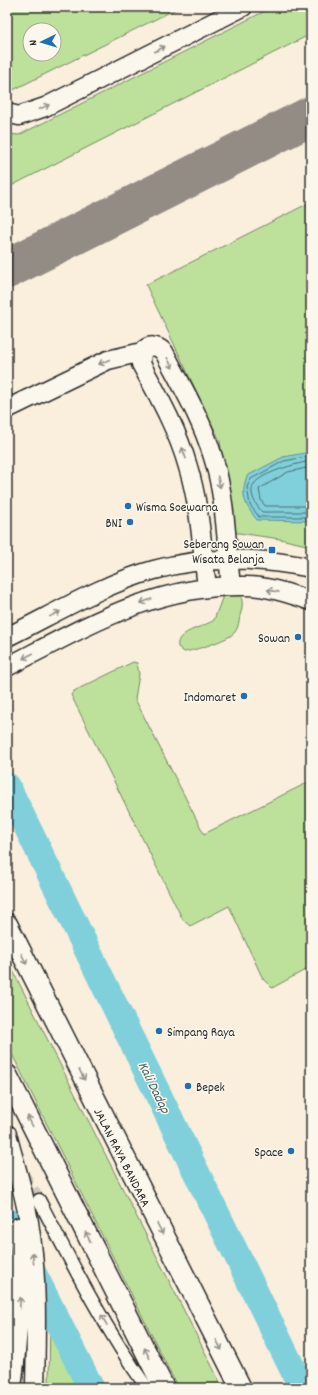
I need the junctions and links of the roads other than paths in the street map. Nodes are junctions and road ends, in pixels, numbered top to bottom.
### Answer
1 (243, 7) edge
2 (7, 113) edge
3 (142, 352) junction
4 (7, 409) edge
5 (228, 559) junction
6 (204, 562) junction
7 (311, 568) edge
8 (231, 586) junction
9 (207, 587) junction
10 (311, 601) edge
11 (7, 637) edge
12 (7, 667) edge
13 (7, 924) edge
14 (7, 1075) edge
15 (8, 1136) edge
16 (39, 1200) tunnel mouth
17 (12, 1388) edge
18 (35, 1388) edge
19 (147, 1388) edge
20 (164, 1388) edge
21 (241, 1388) edge

2 -> 1 street
3 -> 4 street
3 -> 5 street
6 -> 3 street
5 - 6 street
5 - 7 street
5 - 8 street
6 - 9 street
11 -> 6 street
8 - 9 street
10 -> 8 street
9 -> 12 street
13 -> 21 main road, JALAN RAYA BANDARA
20 -> 14 main road
17 -> 15 street
18 -> 15 street
19 -> 16 street

